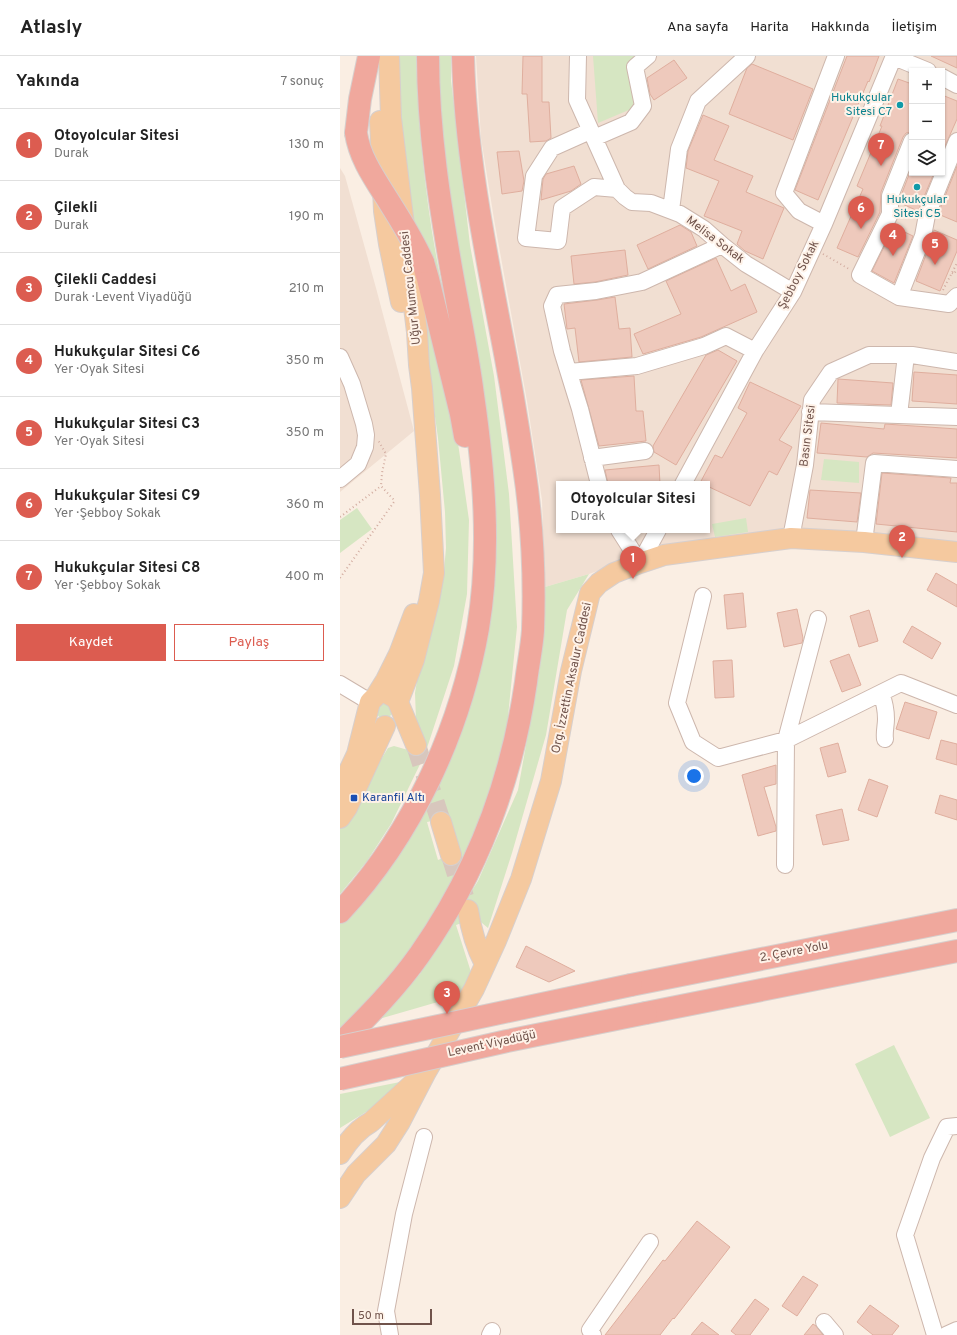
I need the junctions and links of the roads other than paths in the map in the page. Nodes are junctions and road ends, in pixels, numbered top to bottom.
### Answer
1 (369, 56) edge
2 (380, 56) edge
3 (390, 56) edge
4 (428, 56) edge
5 (463, 56) edge
6 (578, 56) edge
7 (648, 56) edge
8 (747, 56) edge
9 (836, 56) edge
10 (894, 56) edge
11 (921, 68) edge
12 (945, 79) edge
13 (957, 85) edge
14 (595, 135) junction
15 (957, 141) edge
16 (909, 148) edge
17 (617, 189) junction
18 (632, 202) junction
19 (671, 210) junction
20 (824, 224) junction
21 (722, 245) junction
22 (793, 292) junction
23 (950, 294) edge
24 (899, 297) junction
25 (755, 351) junction
26 (906, 355) junction
27 (340, 357) edge
28 (957, 362) edge
29 (418, 365) junction
30 (569, 372) junction
31 (810, 412) junction
32 (899, 415) junction
33 (957, 417) edge
34 (645, 450) dead end
35 (592, 458) junction
36 (957, 469) edge
37 (340, 479) edge
38 (598, 481) edge
39 (685, 481) edge
40 (431, 520) junction
41 (621, 533) edge
42 (656, 533) edge
43 (791, 538) junction
44 (864, 542) junction
45 (957, 552) edge
46 (640, 563) junction
47 (483, 578) junction
48 (704, 596) dead end
49 (818, 619) dead end
50 (340, 684) edge
51 (881, 693) junction
52 (371, 703) junction
53 (399, 705) junction
54 (957, 705) edge
55 (388, 726) junction
56 (885, 739) dead end
57 (786, 740) junction
58 (340, 790) edge
59 (340, 818) edge
60 (441, 822) tunnel mouth
61 (451, 855) tunnel mouth
62 (785, 865) dead end
63 (340, 912) edge
64 (957, 920) edge
65 (496, 941) junction
66 (957, 951) edge
67 (485, 964) junction
68 (340, 1046) edge
69 (426, 1072) junction
70 (340, 1079) edge
71 (368, 1124) junction
72 (957, 1126) edge
73 (340, 1137) edge
74 (424, 1137) dead end
75 (386, 1144) junction
76 (340, 1154) edge
77 (348, 1177) edge
78 (340, 1198) edge
79 (650, 1242) dead end
80 (824, 1322) dead end
81 (957, 1330) edge
82 (390, 1335) edge
83 (593, 1335) edge
84 (835, 1335) edge
85 (935, 1335) edge
86 (946, 1335) edge

1 - 47 highway, bridge
2 - 29 main road
3 - 29 main road, Uğur Mumcu Caddesi
4 - 47 highway
5 - 68 highway
6 - 14 street
7 - 14 street
8 - 19 street
9 - 20 street
10 - 11 street
10 - 20 street, Şebboy Sokak
12 - 13 street
14 - 17 street
14 - 17 street
14 - 18 street
15 - 24 street
16 - 24 street
17 - 18 street
18 - 19 street, Melisa Sokak
19 - 21 street, Melisa Sokak
20 - 22 street, Şebboy Sokak
21 - 22 street, Melisa Sokak
21 - 30 street
22 - 25 street, Şebboy Sokak
23 - 24 street
25 - 30 street
25 - 39 street, Şebboy Sokak
26 - 28 street, Basın Sitesi
26 - 31 street, Basın Sitesi
26 - 32 street
27 - 37 street
29 - 40 main road, Uğur Mumcu Caddesi
30 - 35 street
31 - 32 street
31 - 43 street, Basın Sitesi
32 - 33 street
34 - 35 street
35 - 38 street
36 - 44 street
40 - 52 main road
40 - 53 main road
41 - 46 street
42 - 46 street
43 - 44 main road, Org. İzzettin Aksalur Caddesi
43 - 46 main road, Org. İzzettin Aksalur Caddesi
44 - 45 main road, Org. İzzettin Aksalur Caddesi
46 - 65 main road, Org. İzzettin Aksalur Caddesi
47 - 63 highway
48 - 57 street
49 - 57 street
50 - 52 street
51 - 54 street
51 - 56 street
51 - 57 street
52 - 53 main road
52 - 55 main road
52 - 58 main road
53 - 55 main road
53 - 55 main road
55 - 59 main road
57 - 62 street
60 - 61 main road
64 - 68 highway, 2. Çevre Yolu, bridge
65 - 67 main road, Org. İzzettin Aksalur Caddesi
65 - 67 main road
66 - 70 highway, Levent Viyadüğü, bridge
67 - 69 main road, Org. İzzettin Aksalur Caddesi
69 - 71 main road
69 - 75 main road
71 - 73 main road
71 - 75 main road
71 - 76 main road
72 - 85 street
74 - 82 street
75 - 77 main road
77 - 78 main road
79 - 83 street
80 - 84 street
81 - 86 street

